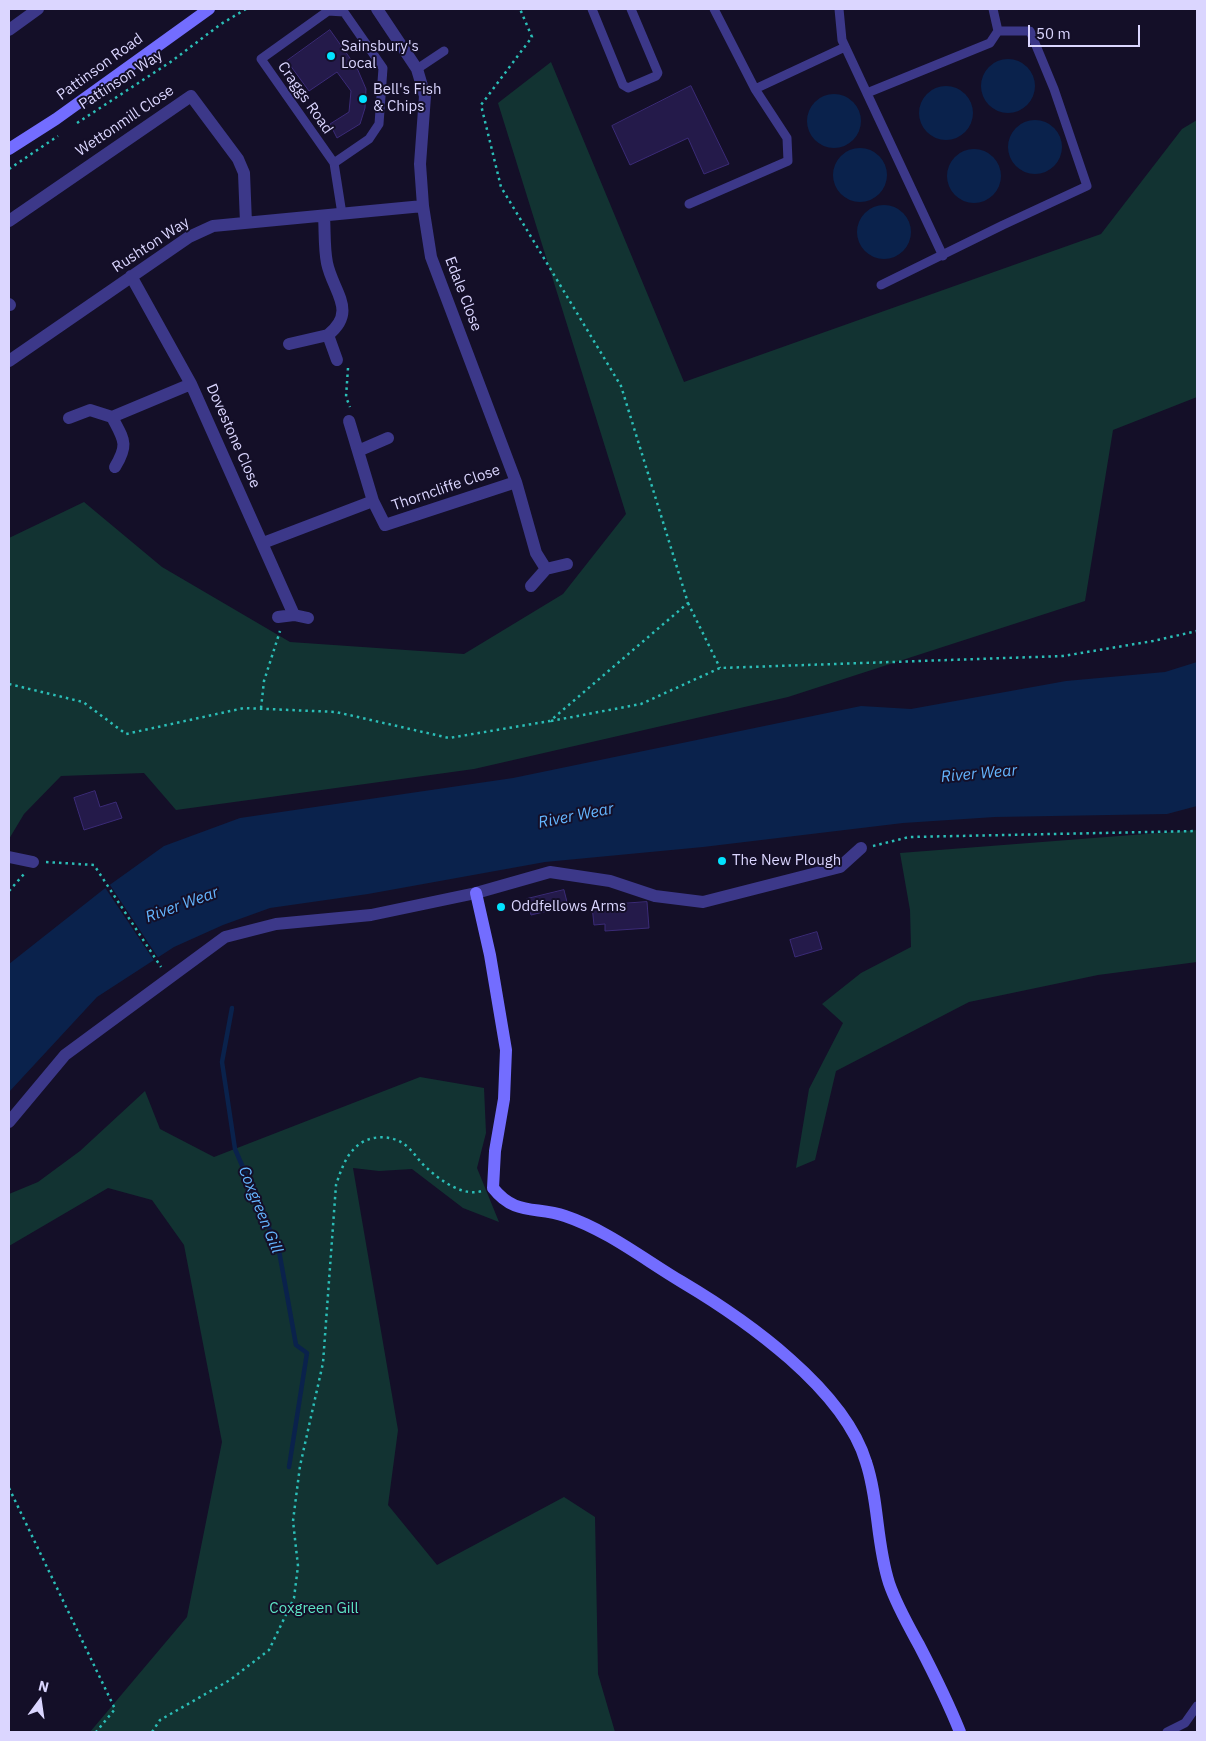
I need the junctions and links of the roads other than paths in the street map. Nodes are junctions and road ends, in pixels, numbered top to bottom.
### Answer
1 (209, 9) edge
2 (378, 9) edge
3 (592, 9) edge
4 (631, 9) edge
5 (714, 9) edge
6 (839, 9) edge
7 (993, 9) edge
8 (32, 10) edge
9 (9, 30) edge
10 (998, 31) junction
11 (845, 47) junction
12 (444, 51) dead end
13 (417, 69) junction
14 (755, 89) junction
15 (867, 93) junction
16 (9, 149) edge
17 (334, 163) junction
18 (689, 204) dead end
19 (423, 206) junction
20 (342, 214) junction
21 (324, 216) junction
22 (9, 221) edge
23 (246, 223) junction
24 (942, 256) junction
25 (131, 276) junction
26 (881, 285) dead end
27 (328, 335) junction
28 (289, 344) dead end
29 (337, 360) road end
30 (9, 361) edge
31 (191, 384) junction
32 (112, 417) junction
33 (69, 418) dead end
34 (349, 421) road end
35 (388, 438) dead end
36 (358, 451) junction
37 (114, 468) dead end
38 (516, 482) junction
39 (373, 501) junction
40 (263, 543) junction
41 (567, 564) dead end
42 (546, 569) junction
43 (531, 586) dead end
44 (294, 615) junction
45 (278, 617) road end
46 (308, 618) dead end
47 (861, 848) road end
48 (9, 857) edge
49 (33, 862) road end
50 (476, 893) junction
51 (9, 1122) edge
52 (1197, 1706) edge
53 (960, 1732) edge
54 (1167, 1732) edge

1 - 16 street, Pattinson Road
2 - 13 street, Edale Close
3 - 4 lane
5 - 14 lane
6 - 11 lane
7 - 10 lane
8 - 9 street
10 - 15 lane
10 - 24 lane
11 - 14 lane
11 - 15 lane
12 - 13 lane
13 - 19 street, Edale Close
14 - 18 lane
15 - 24 lane
17 - 17 lane, Craggs Road
17 - 20 lane, Craggs Road
19 - 20 street, Rushton Way
19 - 38 street, Edale Close
20 - 21 street, Rushton Way
21 - 23 street, Rushton Way
21 - 27 street
22 - 23 street, Wettonmill Close
23 - 25 street, Rushton Way
24 - 26 lane
25 - 30 street, Rushton Way
25 - 31 street, Dovestone Close
27 - 28 street
27 - 29 street
31 - 32 street
31 - 40 street, Dovestone Close
32 - 33 street
32 - 37 street
34 - 36 street, Thorncliffe Close
35 - 36 street
36 - 39 street, Thorncliffe Close
38 - 39 street, Thorncliffe Close
38 - 42 street, Edale Close
39 - 40 street, Thorncliffe Close
40 - 44 street, Dovestone Close
41 - 42 street
42 - 43 street
44 - 45 street
44 - 46 street
47 - 50 street
48 - 49 street
50 - 51 street
50 - 53 street
52 - 54 lane

